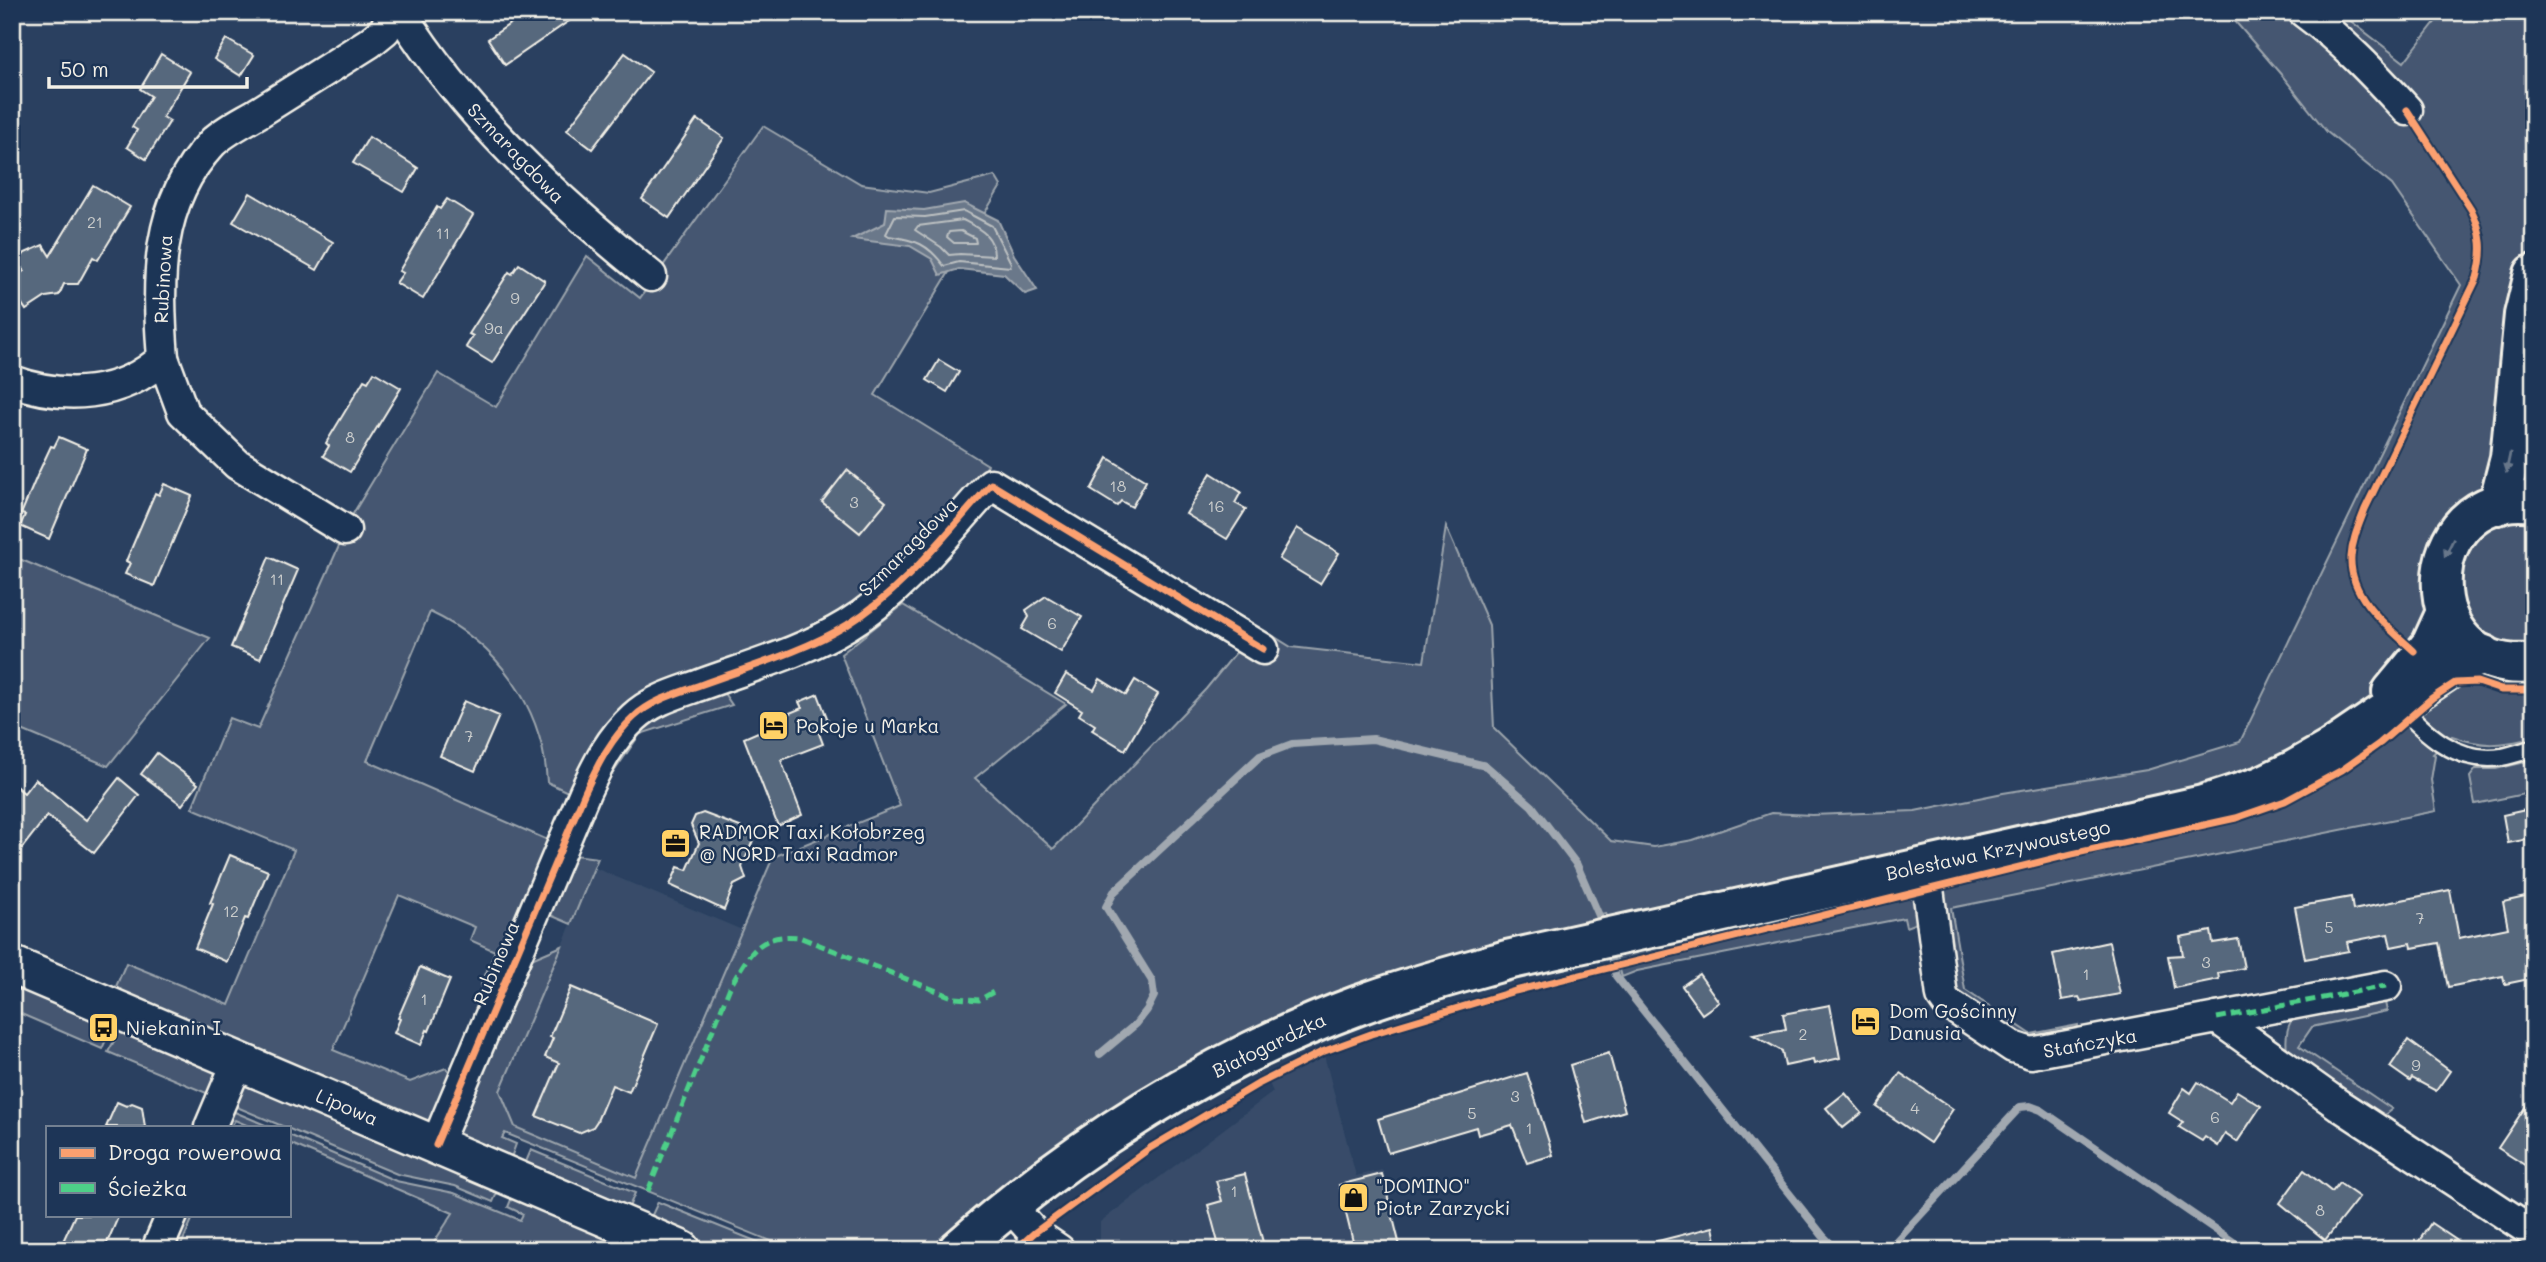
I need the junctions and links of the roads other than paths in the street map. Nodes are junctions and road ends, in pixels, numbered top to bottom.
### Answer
1 (392, 12) edge
2 (400, 12) edge
3 (2304, 12) edge
4 (2407, 110) dead end
5 (2534, 274) edge
6 (651, 276) dead end
7 (163, 358) junction
8 (12, 381) edge
9 (2516, 503) edge
10 (345, 530) dead end
11 (2446, 612) junction
12 (1263, 649) dead end
13 (2484, 655) junction
14 (2534, 663) edge
15 (2398, 704) junction
16 (2534, 748) edge
17 (585, 792) joint
18 (1925, 866) junction
19 (1610, 937) joint
20 (12, 965) edge
21 (2386, 986) dead end
22 (2217, 1018) junction
23 (237, 1061) junction
24 (210, 1126) edge
25 (436, 1146) junction
26 (1010, 1206) junction
27 (172, 1216) edge
28 (2534, 1233) edge
29 (157, 1250) edge
30 (682, 1250) edge
31 (958, 1250) edge
32 (1059, 1250) edge

1 - 7 street, Rubinowa
2 - 6 street, Szmaragdowa
3 - 4 street
5 -> 9 main road
7 - 8 street
7 - 10 street, Rubinowa
9 -> 11 main road
11 - 13 main road
11 - 15 main road, Bolesława Krzywoustego
12 - 17 street, Szmaragdowa
13 - 14 main road
13 - 15 main road, Bolesława Krzywoustego
15 - 16 lane
15 - 18 main road, Bolesława Krzywoustego
17 - 25 street, Rubinowa
18 - 19 main road, Bolesława Krzywoustego
18 - 22 street, Stańczyka
19 - 26 main road, Białogardzka
20 - 23 street, Lipowa
21 - 22 street, Stańczyka
22 - 28 street
23 - 24 street
23 - 25 street, Lipowa
25 - 30 street, Lipowa
26 - 31 main road, Białogardzka
26 - 32 street
27 - 29 street

